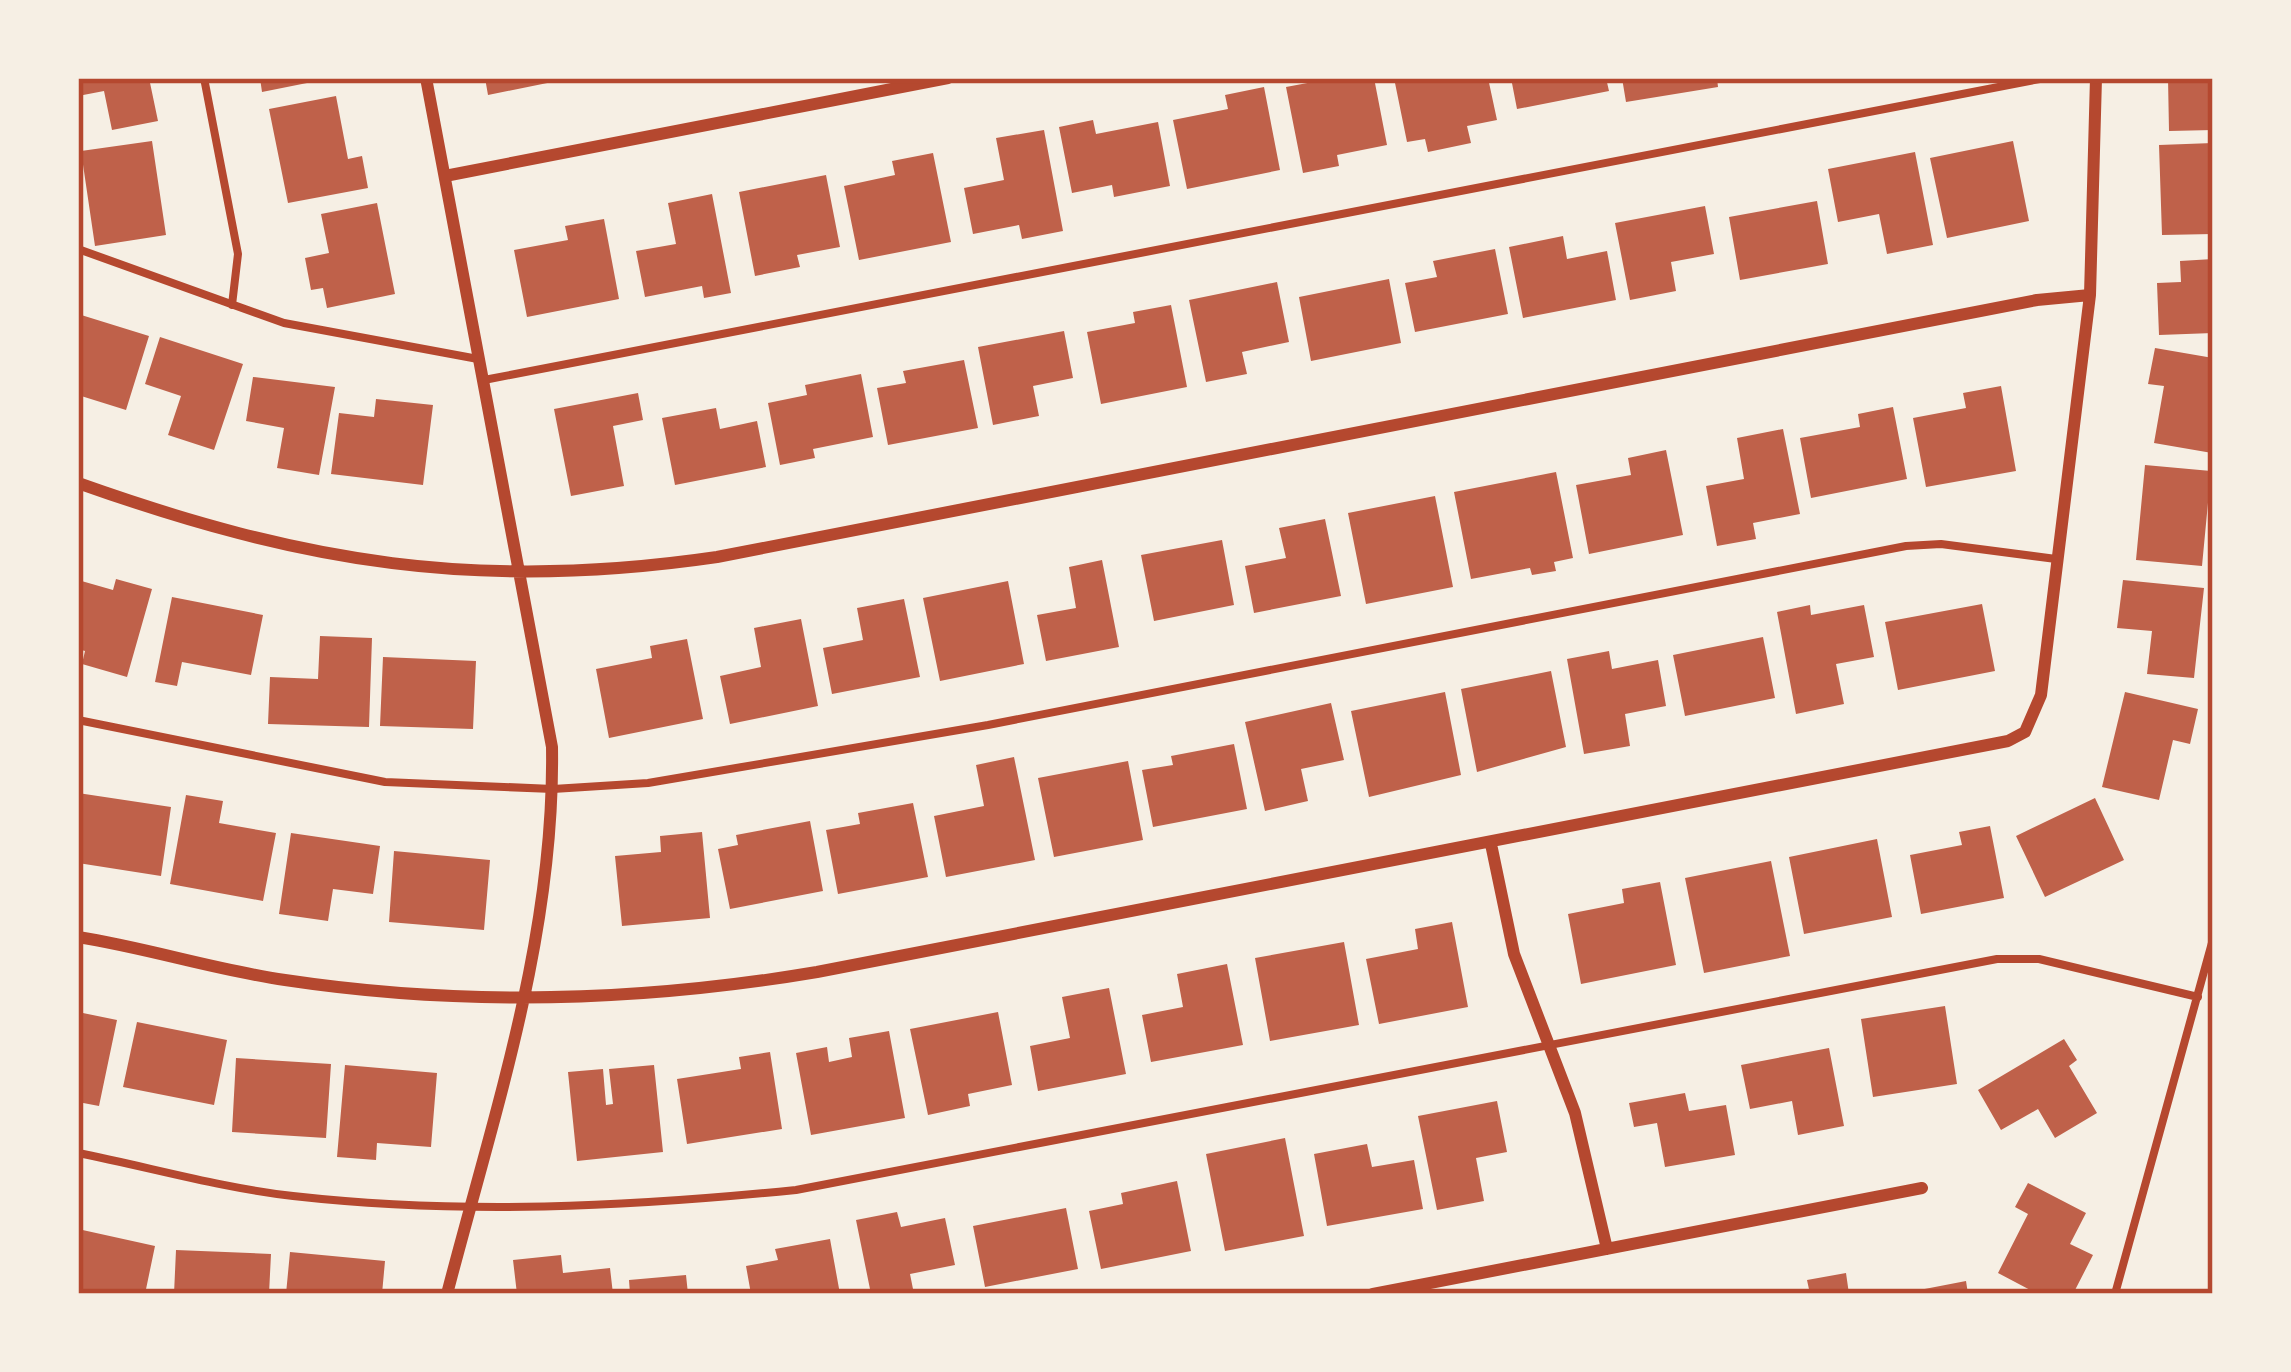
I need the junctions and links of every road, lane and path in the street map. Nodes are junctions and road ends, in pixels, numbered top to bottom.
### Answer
1 (204, 78) edge
2 (426, 78) edge
3 (861, 78) edge
4 (948, 78) edge
5 (2045, 78) edge
6 (2096, 78) edge
7 (863, 94) junction
8 (445, 176) junction
9 (78, 249) edge
10 (2090, 296) junction
11 (232, 305) junction
12 (479, 359) junction
13 (484, 380) junction
14 (78, 482) edge
15 (2058, 559) junction
16 (521, 572) junction
17 (78, 720) edge
18 (553, 789) junction
19 (1491, 844) junction
20 (78, 937) edge
21 (2213, 939) edge
22 (2198, 997) junction
23 (525, 1000) junction
24 (1548, 1045) junction
25 (78, 1153) edge
26 (1922, 1188) dead end
27 (469, 1210) junction
28 (1607, 1249) junction
29 (447, 1294) edge
30 (1373, 1294) edge
31 (2115, 1294) edge

1 - 11 lane
2 - 8 street
3 - 7 street
4 - 7 street
5 - 13 lane
6 - 10 street
7 - 8 street
8 - 12 street
9 - 11 lane
10 - 15 street
10 - 16 street
11 - 12 lane
12 - 13 street
13 - 16 street
14 - 16 street
15 - 18 lane
15 - 19 street
16 - 18 street
17 - 18 lane
18 - 23 street
19 - 23 street
19 - 24 street
20 - 23 street
21 - 22 lane
22 - 24 lane
22 - 31 lane
23 - 27 street
24 - 27 lane
24 - 28 street
25 - 27 lane
26 - 28 street
27 - 29 street
28 - 30 street

